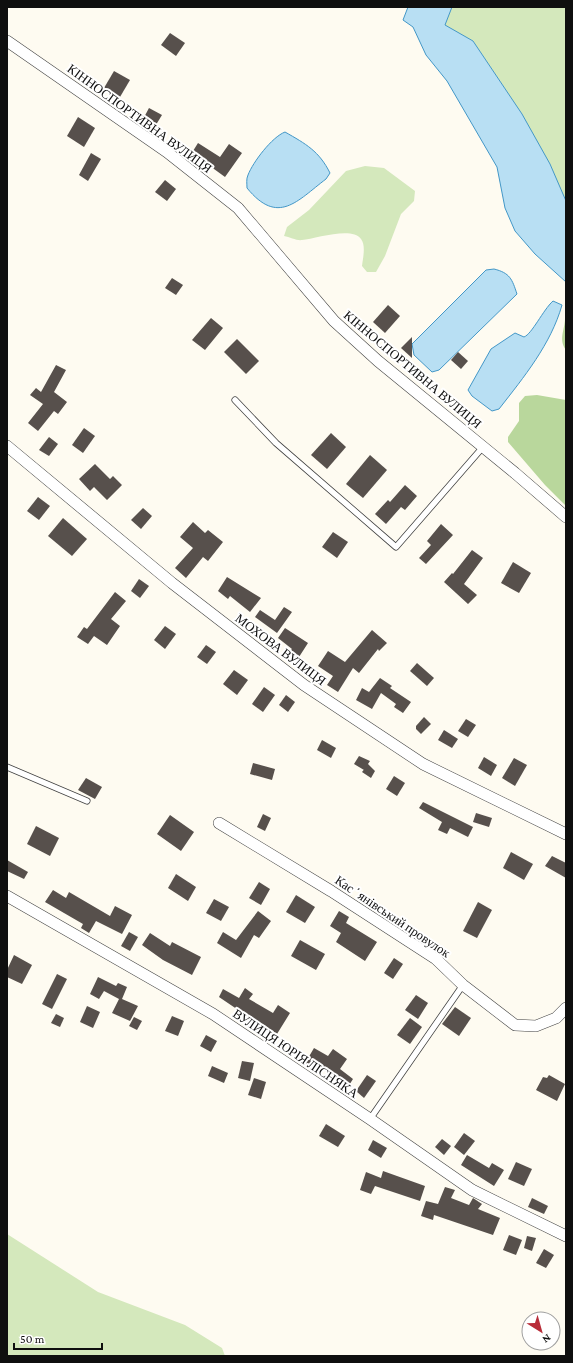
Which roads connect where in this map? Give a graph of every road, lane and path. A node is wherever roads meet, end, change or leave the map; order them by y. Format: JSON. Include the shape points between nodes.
{"nodes":[{"id":1,"x":7,"y":40,"type":"edge"},
{"id":2,"x":235,"y":400,"type":"dead end"},
{"id":3,"x":7,"y":446,"type":"edge"},
{"id":4,"x":483,"y":447,"type":"junction"},
{"id":5,"x":566,"y":518,"type":"edge"},
{"id":6,"x":7,"y":767,"type":"edge"},
{"id":7,"x":87,"y":801,"type":"dead end"},
{"id":8,"x":219,"y":823,"type":"dead end"},
{"id":9,"x":566,"y":834,"type":"edge"},
{"id":10,"x":7,"y":896,"type":"edge"},
{"id":11,"x":463,"y":985,"type":"junction"},
{"id":12,"x":566,"y":1008,"type":"edge"},
{"id":13,"x":370,"y":1119,"type":"junction"},
{"id":14,"x":566,"y":1236,"type":"edge"}],
"edges":[{"from":1,"to":4,"type":"street","name":"КІННОСПОРТИВНА ВУЛИЦЯ","via":[[167,152],[238,208],[334,321],[378,361]]},
{"from":2,"to":4,"type":"lane","via":[[276,443],[396,547]]},
{"from":3,"to":9,"type":"street","name":"МОХОВА ВУЛИЦЯ","via":[[172,583],[304,685],[423,764]]},
{"from":4,"to":5,"type":"street","name":"КІННОСПОРТИВНА ВУЛИЦЯ"},
{"from":6,"to":7,"type":"lane"},
{"from":8,"to":11,"type":"street","name":"Касʼянівський провулок","via":[[429,954]]},
{"from":10,"to":13,"type":"street","name":"ВУЛИЦЯ ЮРІЯ ЛІСНЯКА","via":[[213,1014]]},
{"from":11,"to":12,"type":"street","name":"Касʼянівський провулок","via":[[515,1025],[536,1026],[556,1018]]},
{"from":11,"to":13,"type":"lane"},
{"from":13,"to":14,"type":"street","name":"ВУЛИЦЯ ЮРІЯ ЛІСНЯКА","via":[[472,1190]]}]}
